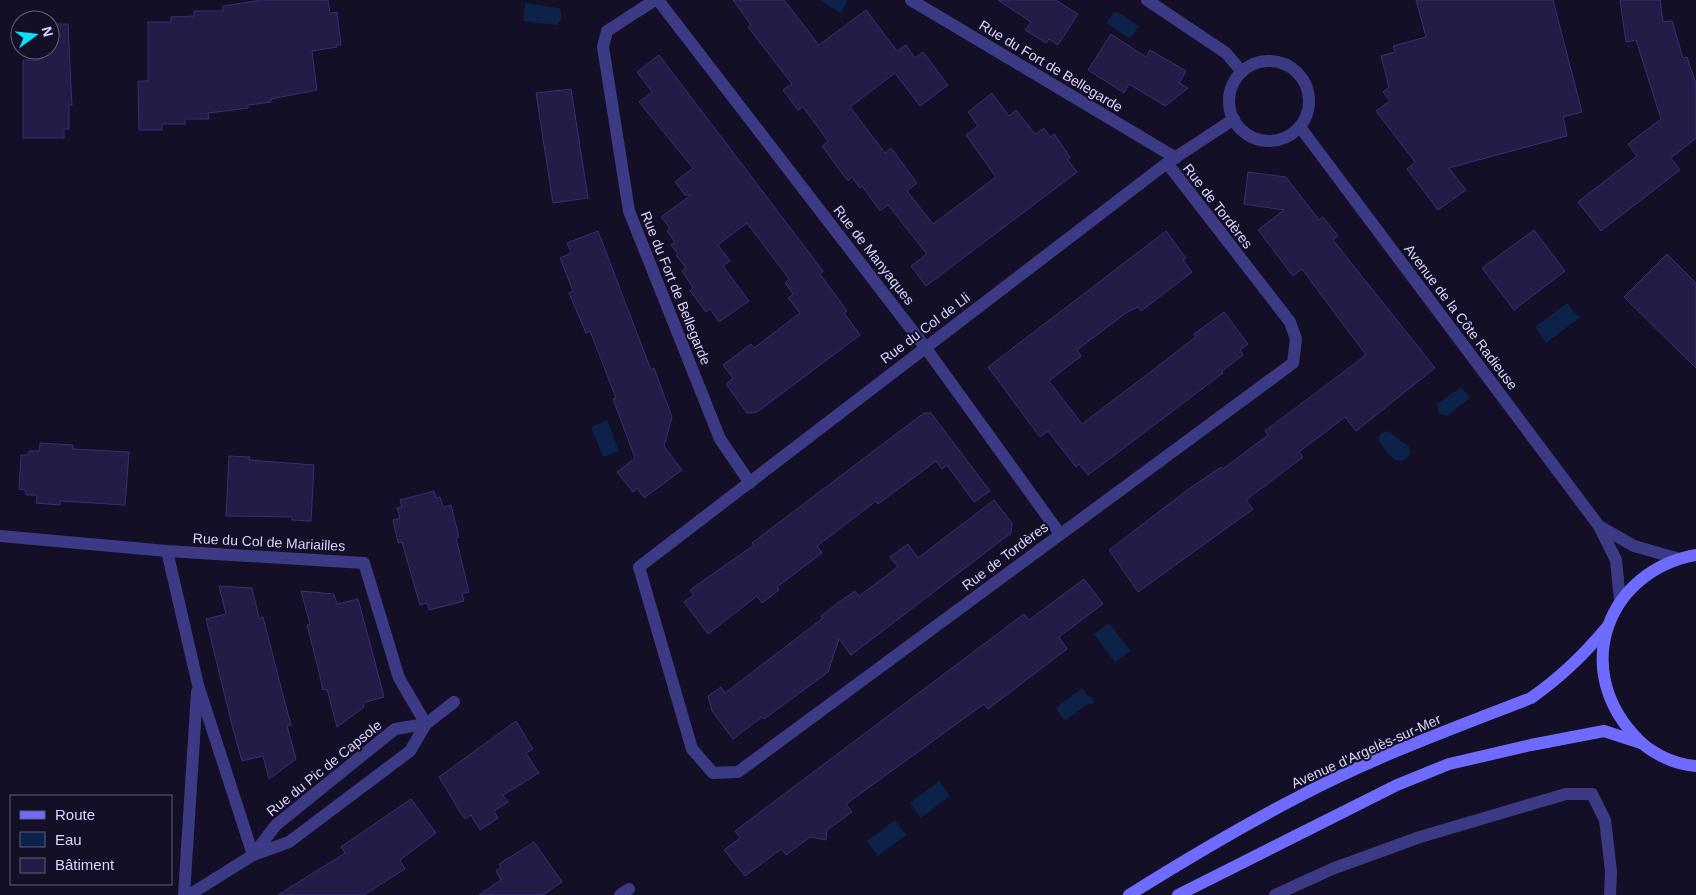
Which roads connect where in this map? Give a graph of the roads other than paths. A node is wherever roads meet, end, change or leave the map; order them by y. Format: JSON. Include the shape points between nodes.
{"nodes":[{"id":1,"x":657,"y":0,"type":"edge"},
{"id":2,"x":911,"y":0,"type":"edge"},
{"id":3,"x":1148,"y":0,"type":"edge"},
{"id":4,"x":1242,"y":72,"type":"junction"},
{"id":5,"x":1234,"y":119,"type":"junction"},
{"id":6,"x":1300,"y":127,"type":"junction"},
{"id":7,"x":1171,"y":160,"type":"junction"},
{"id":8,"x":925,"y":346,"type":"junction"},
{"id":9,"x":750,"y":483,"type":"junction"},
{"id":10,"x":1599,"y":526,"type":"junction"},
{"id":11,"x":1060,"y":534,"type":"junction"},
{"id":12,"x":0,"y":536,"type":"edge"},
{"id":13,"x":167,"y":551,"type":"junction"},
{"id":14,"x":1696,"y":555,"type":"edge"},
{"id":15,"x":1676,"y":558,"type":"junction"},
{"id":16,"x":638,"y":567,"type":"joint"},
{"id":17,"x":1620,"y":601,"type":"junction"},
{"id":18,"x":1607,"y":627,"type":"junction"},
{"id":19,"x":198,"y":685,"type":"junction"},
{"id":20,"x":454,"y":702,"type":"dead end"},
{"id":21,"x":426,"y":724,"type":"junction"},
{"id":22,"x":1641,"y":743,"type":"junction"},
{"id":23,"x":1696,"y":766,"type":"edge"},
{"id":24,"x":253,"y":854,"type":"junction"},
{"id":25,"x":184,"y":895,"type":"edge"},
{"id":26,"x":189,"y":895,"type":"edge"},
{"id":27,"x":1129,"y":895,"type":"edge"},
{"id":28,"x":1178,"y":895,"type":"edge"},
{"id":29,"x":1275,"y":895,"type":"edge"},
{"id":30,"x":1610,"y":895,"type":"edge"}],
"edges":[{"from":1,"to":8,"type":"street","name":"Rue de Manyaques"},
{"from":1,"to":9,"type":"street","name":"Rue du Fort de Bellegarde","via":[[607,31],[603,47],[629,211],[720,439]]},
{"from":2,"to":7,"type":"street","name":"Rue du Fort de Bellegarde"},
{"from":3,"to":4,"type":"street","via":[[1226,53]]},
{"from":4,"to":5,"type":"street","via":[[1230,94]]},
{"from":4,"to":6,"type":"street","via":[[1252,65],[1274,61],[1296,71],[1309,97],[1309,108]]},
{"from":5,"to":6,"type":"street","via":[[1242,130],[1265,141],[1278,140]]},
{"from":5,"to":7,"type":"street","name":"Rue du Col de Lli"},
{"from":6,"to":10,"type":"street","name":"Avenue de la Côte Radieuse"},
{"from":7,"to":8,"type":"street","name":"Rue du Col de Lli"},
{"from":7,"to":11,"type":"street","name":"Rue de Tordères","via":[[1290,322],[1296,339],[1293,363]]},
{"from":8,"to":9,"type":"street","name":"Rue du Col de Lli"},
{"from":8,"to":11,"type":"street","name":"Rue de Manyaques"},
{"from":9,"to":16,"type":"street","name":"Rue du Col de Lli"},
{"from":10,"to":15,"type":"street","name":"Avenue de la Côte Radieuse","via":[[1634,546]]},
{"from":10,"to":17,"type":"street","name":"Avenue de la Côte Radieuse","via":[[1616,560]]},
{"from":11,"to":16,"type":"street","name":"Rue de Tordères","via":[[738,772],[713,774],[692,749]]},
{"from":12,"to":13,"type":"street","name":"Rue du Col de Mariailles"},
{"from":13,"to":19,"type":"street"},
{"from":13,"to":21,"type":"street","name":"Rue du Col de Mariailles","via":[[364,563],[399,678]]},
{"from":14,"to":15,"type":"main road"},
{"from":15,"to":17,"type":"main road","via":[[1635,582]]},
{"from":17,"to":18,"type":"main road"},
{"from":18,"to":22,"type":"main road","via":[[1602,659],[1606,690],[1619,719]]},
{"from":18,"to":27,"type":"main road","name":"Avenue d'Argelès-sur-Mer","via":[[1583,656],[1531,698],[1301,795]]},
{"from":19,"to":24,"type":"street"},
{"from":19,"to":25,"type":"street"},
{"from":20,"to":21,"type":"street","name":"Rue du Pic de Capsole"},
{"from":21,"to":24,"type":"street","name":"Rue du Pic de Capsole","via":[[410,751],[289,842]]},
{"from":21,"to":24,"type":"street","name":"Rue du Pic de Capsole","via":[[395,729],[276,825]]},
{"from":22,"to":23,"type":"main road","via":[[1663,757]]},
{"from":22,"to":28,"type":"main road","via":[[1604,731],[1449,764],[1397,785]]},
{"from":24,"to":26,"type":"street","name":"Rue du Pic de Capsole"},
{"from":29,"to":30,"type":"street","via":[[1332,869],[1420,837],[1566,794],[1592,794],[1605,820],[1611,871]]}]}
